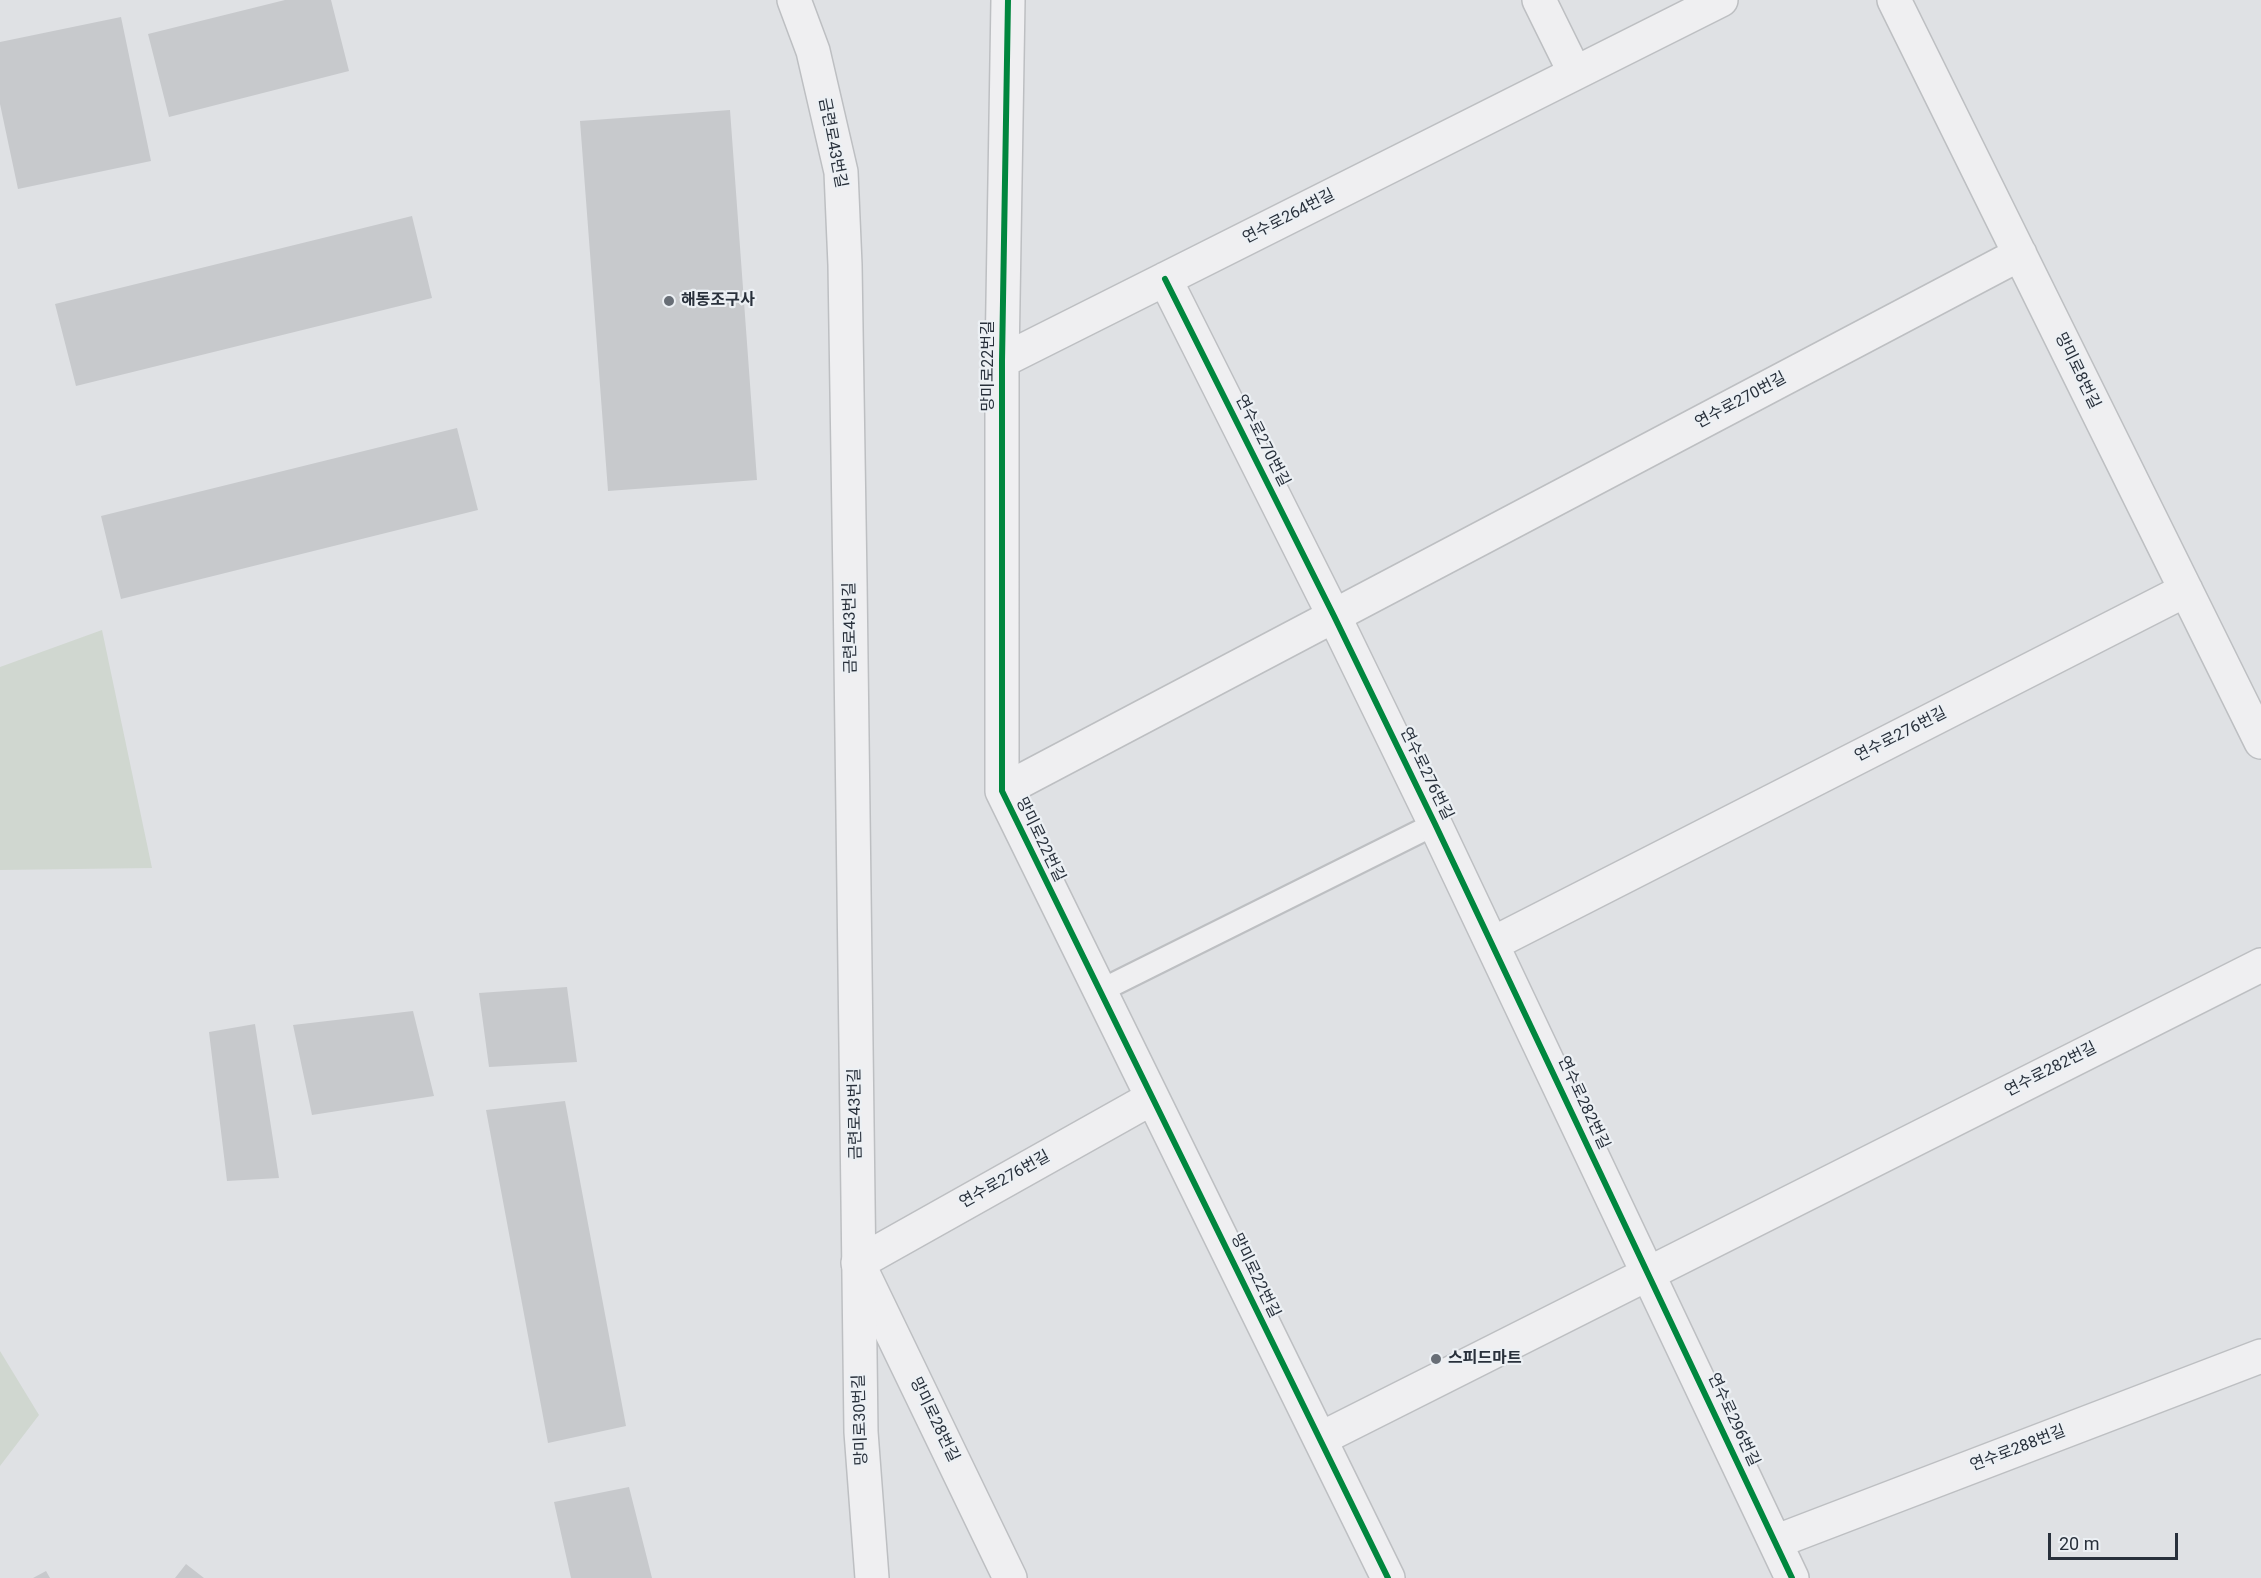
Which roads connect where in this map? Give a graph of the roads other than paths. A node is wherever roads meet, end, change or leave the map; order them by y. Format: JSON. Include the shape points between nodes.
{"nodes":[{"id":1,"x":794,"y":0,"type":"edge"},
{"id":2,"x":1008,"y":0,"type":"edge"},
{"id":3,"x":1539,"y":0,"type":"edge"},
{"id":4,"x":1721,"y":0,"type":"edge"},
{"id":5,"x":1894,"y":0,"type":"edge"},
{"id":6,"x":1575,"y":73,"type":"junction"},
{"id":7,"x":2020,"y":254,"type":"junction"},
{"id":8,"x":1165,"y":279,"type":"junction"},
{"id":9,"x":1002,"y":361,"type":"junction"},
{"id":10,"x":2186,"y":590,"type":"junction"},
{"id":11,"x":1334,"y":616,"type":"junction"},
{"id":12,"x":2261,"y":742,"type":"edge"},
{"id":13,"x":1002,"y":791,"type":"junction"},
{"id":14,"x":1435,"y":824,"type":"junction"},
{"id":15,"x":1492,"y":944,"type":"junction"},
{"id":16,"x":2261,"y":965,"type":"edge"},
{"id":17,"x":1100,"y":991,"type":"junction"},
{"id":18,"x":1152,"y":1098,"type":"junction"},
{"id":19,"x":858,"y":1263,"type":"junction"},
{"id":20,"x":1649,"y":1273,"type":"junction"},
{"id":21,"x":2261,"y":1356,"type":"edge"},
{"id":22,"x":1320,"y":1439,"type":"junction"},
{"id":23,"x":1775,"y":1542,"type":"junction"},
{"id":24,"x":872,"y":1578,"type":"edge"},
{"id":25,"x":1011,"y":1578,"type":"edge"},
{"id":26,"x":1388,"y":1578,"type":"edge"},
{"id":27,"x":1792,"y":1578,"type":"edge"}],
"edges":[{"from":1,"to":19,"type":"street","name":"금련로43번길","via":[[813,51],[841,172],[850,547]]},
{"from":2,"to":9,"type":"street","name":"망미로22번길"},
{"from":3,"to":6,"type":"street"},
{"from":4,"to":6,"type":"street","name":"연수로264번길"},
{"from":5,"to":7,"type":"street","name":"망미로8번길"},
{"from":6,"to":8,"type":"street","name":"연수로264번길"},
{"from":7,"to":10,"type":"street","name":"망미로8번길"},
{"from":7,"to":11,"type":"street","name":"연수로270번길"},
{"from":8,"to":9,"type":"street","name":"연수로264번길"},
{"from":8,"to":11,"type":"street","name":"연수로270번길"},
{"from":9,"to":13,"type":"street","name":"망미로22번길"},
{"from":10,"to":12,"type":"street","name":"망미로8번길"},
{"from":10,"to":15,"type":"street","name":"연수로276번길"},
{"from":11,"to":13,"type":"street","name":"연수로270번길"},
{"from":11,"to":14,"type":"street","name":"연수로276번길"},
{"from":13,"to":17,"type":"street","name":"망미로22번길"},
{"from":14,"to":15,"type":"street","name":"연수로276번길"},
{"from":14,"to":17,"type":"lane"},
{"from":15,"to":20,"type":"street","name":"연수로282번길"},
{"from":16,"to":20,"type":"street","name":"연수로282번길"},
{"from":17,"to":18,"type":"street","name":"망미로22번길"},
{"from":18,"to":19,"type":"street","name":"연수로276번길"},
{"from":18,"to":22,"type":"street","name":"망미로22번길"},
{"from":19,"to":24,"type":"street","name":"망미로30번길","via":[[861,1432]]},
{"from":19,"to":25,"type":"street","name":"망미로28번길"},
{"from":20,"to":22,"type":"street","name":"연수로282번길"},
{"from":20,"to":23,"type":"street","name":"연수로296번길"},
{"from":21,"to":23,"type":"street","name":"연수로288번길"},
{"from":22,"to":26,"type":"street","name":"망미로22번길"},
{"from":23,"to":27,"type":"street","name":"연수로296번길"}]}
